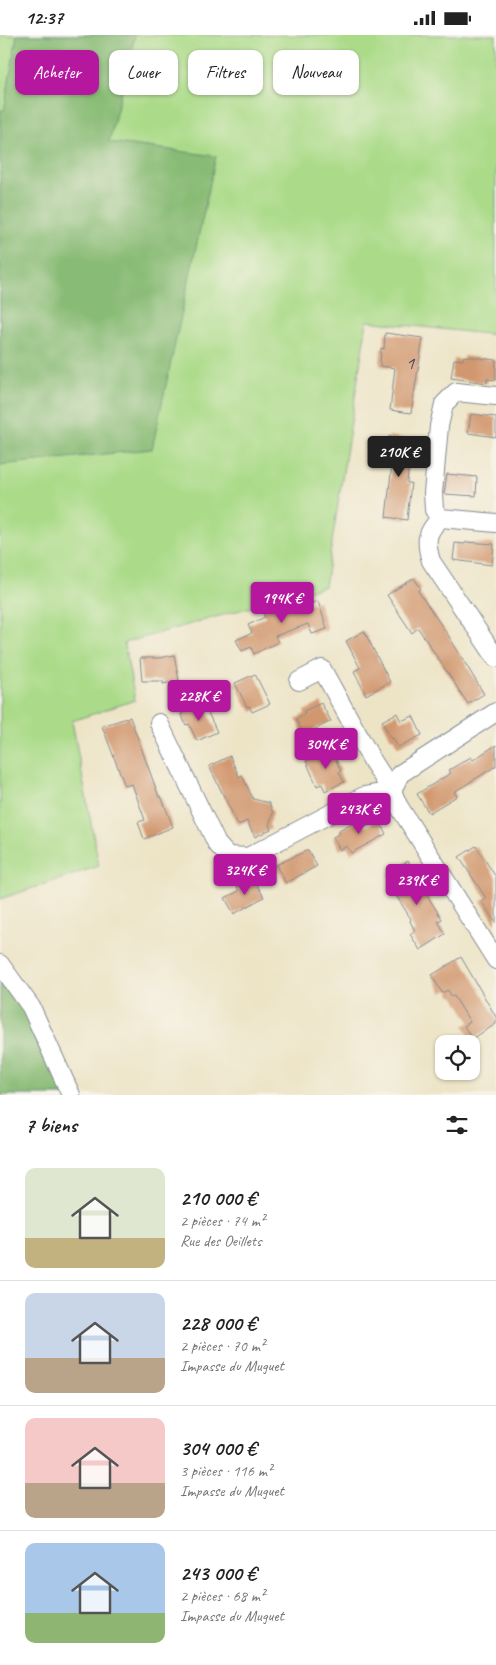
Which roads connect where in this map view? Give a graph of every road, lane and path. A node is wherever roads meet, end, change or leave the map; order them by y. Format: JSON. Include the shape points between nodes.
{"nodes":[{"id":1,"x":496,"y":396,"type":"edge"},
{"id":2,"x":441,"y":518,"type":"junction"},
{"id":3,"x":496,"y":523,"type":"edge"},
{"id":4,"x":496,"y":658,"type":"edge"},
{"id":5,"x":299,"y":681,"type":"dead end"},
{"id":6,"x":496,"y":712,"type":"edge"},
{"id":7,"x":159,"y":723,"type":"dead end"},
{"id":8,"x":392,"y":791,"type":"junction"},
{"id":9,"x":496,"y":960,"type":"edge"},
{"id":10,"x":0,"y":964,"type":"edge"},
{"id":11,"x":71,"y":1095,"type":"edge"}],
"edges":[{"from":1,"to":2,"type":"street","via":[[456,392],[444,404],[432,493],[434,510]]},
{"from":2,"to":3,"type":"street"},
{"from":2,"to":4,"type":"street","via":[[430,528],[426,547]]},
{"from":5,"to":8,"type":"street","via":[[322,669]]},
{"from":6,"to":8,"type":"street","via":[[400,774]]},
{"from":7,"to":8,"type":"street","via":[[217,844],[228,856],[248,857],[364,795]]},
{"from":8,"to":9,"type":"street"},
{"from":10,"to":11,"type":"street","via":[[31,1007]]}]}
